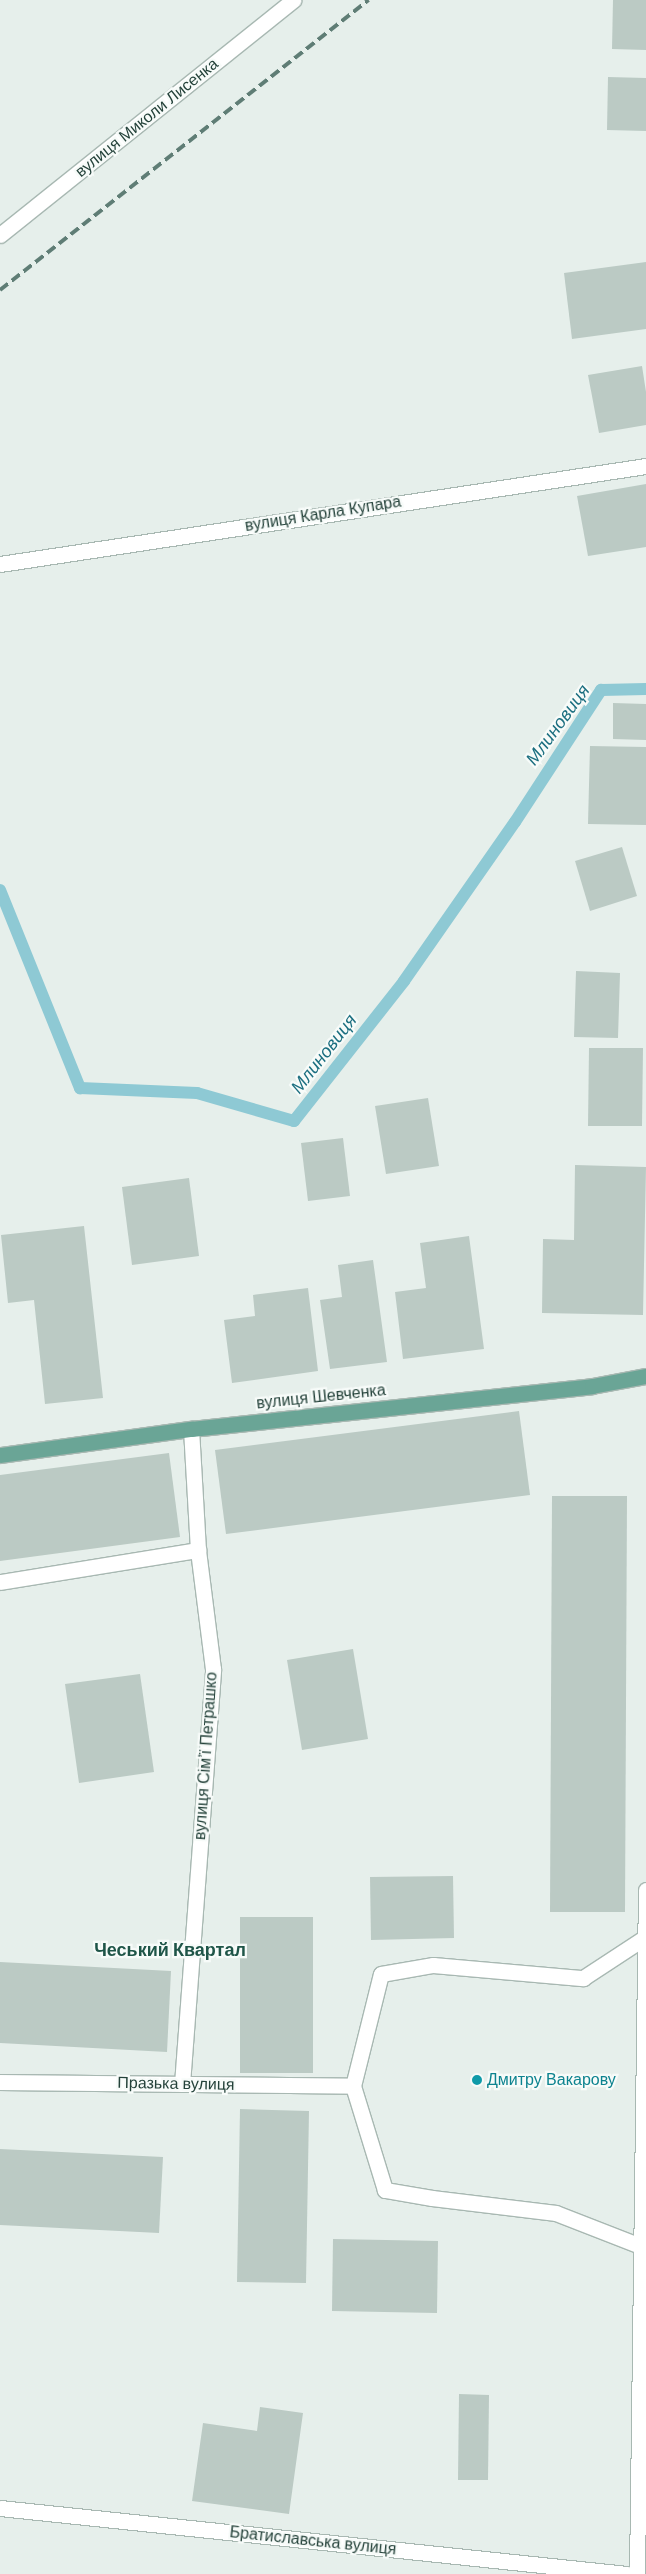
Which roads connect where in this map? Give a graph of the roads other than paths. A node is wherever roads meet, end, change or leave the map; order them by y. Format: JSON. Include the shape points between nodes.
{"nodes":[{"id":1,"x":293,"y":0,"type":"edge"},
{"id":2,"x":0,"y":235,"type":"edge"},
{"id":3,"x":646,"y":466,"type":"edge"},
{"id":4,"x":0,"y":564,"type":"edge"},
{"id":5,"x":646,"y":1376,"type":"edge"},
{"id":6,"x":191,"y":1429,"type":"junction"},
{"id":7,"x":0,"y":1455,"type":"edge"},
{"id":8,"x":198,"y":1550,"type":"junction"},
{"id":9,"x":0,"y":1582,"type":"edge"},
{"id":10,"x":646,"y":1890,"type":"edge"},
{"id":11,"x":644,"y":1938,"type":"junction"},
{"id":12,"x":0,"y":2082,"type":"edge"},
{"id":13,"x":182,"y":2084,"type":"junction"},
{"id":14,"x":353,"y":2086,"type":"junction"},
{"id":15,"x":642,"y":2247,"type":"junction"},
{"id":16,"x":0,"y":2508,"type":"edge"},
{"id":17,"x":627,"y":2574,"type":"edge"},
{"id":18,"x":637,"y":2574,"type":"edge"}],
"edges":[{"from":1,"to":2,"type":"street","name":"вулиця Миколи Лисенка"},
{"from":3,"to":4,"type":"street","name":"вулиця Карла Купара"},
{"from":5,"to":6,"type":"main road","name":"вулиця Шевченка","via":[[592,1386]]},
{"from":6,"to":7,"type":"main road","name":"вулиця Шевченка"},
{"from":6,"to":8,"type":"street","name":"вулиця Сімʼї Петрашко"},
{"from":8,"to":9,"type":"street"},
{"from":8,"to":13,"type":"street","name":"вулиця Сімʼї Петрашко","via":[[213,1670]]},
{"from":10,"to":11,"type":"street"},
{"from":11,"to":14,"type":"street","via":[[583,1978],[433,1965],[381,1974]]},
{"from":11,"to":15,"type":"street"},
{"from":12,"to":13,"type":"street","name":"Празька вулиця"},
{"from":13,"to":14,"type":"street","name":"Празька вулиця"},
{"from":14,"to":15,"type":"street","via":[[385,2190],[556,2213]]},
{"from":15,"to":18,"type":"street"},
{"from":16,"to":17,"type":"street","name":"Братиславська вулиця"}]}
